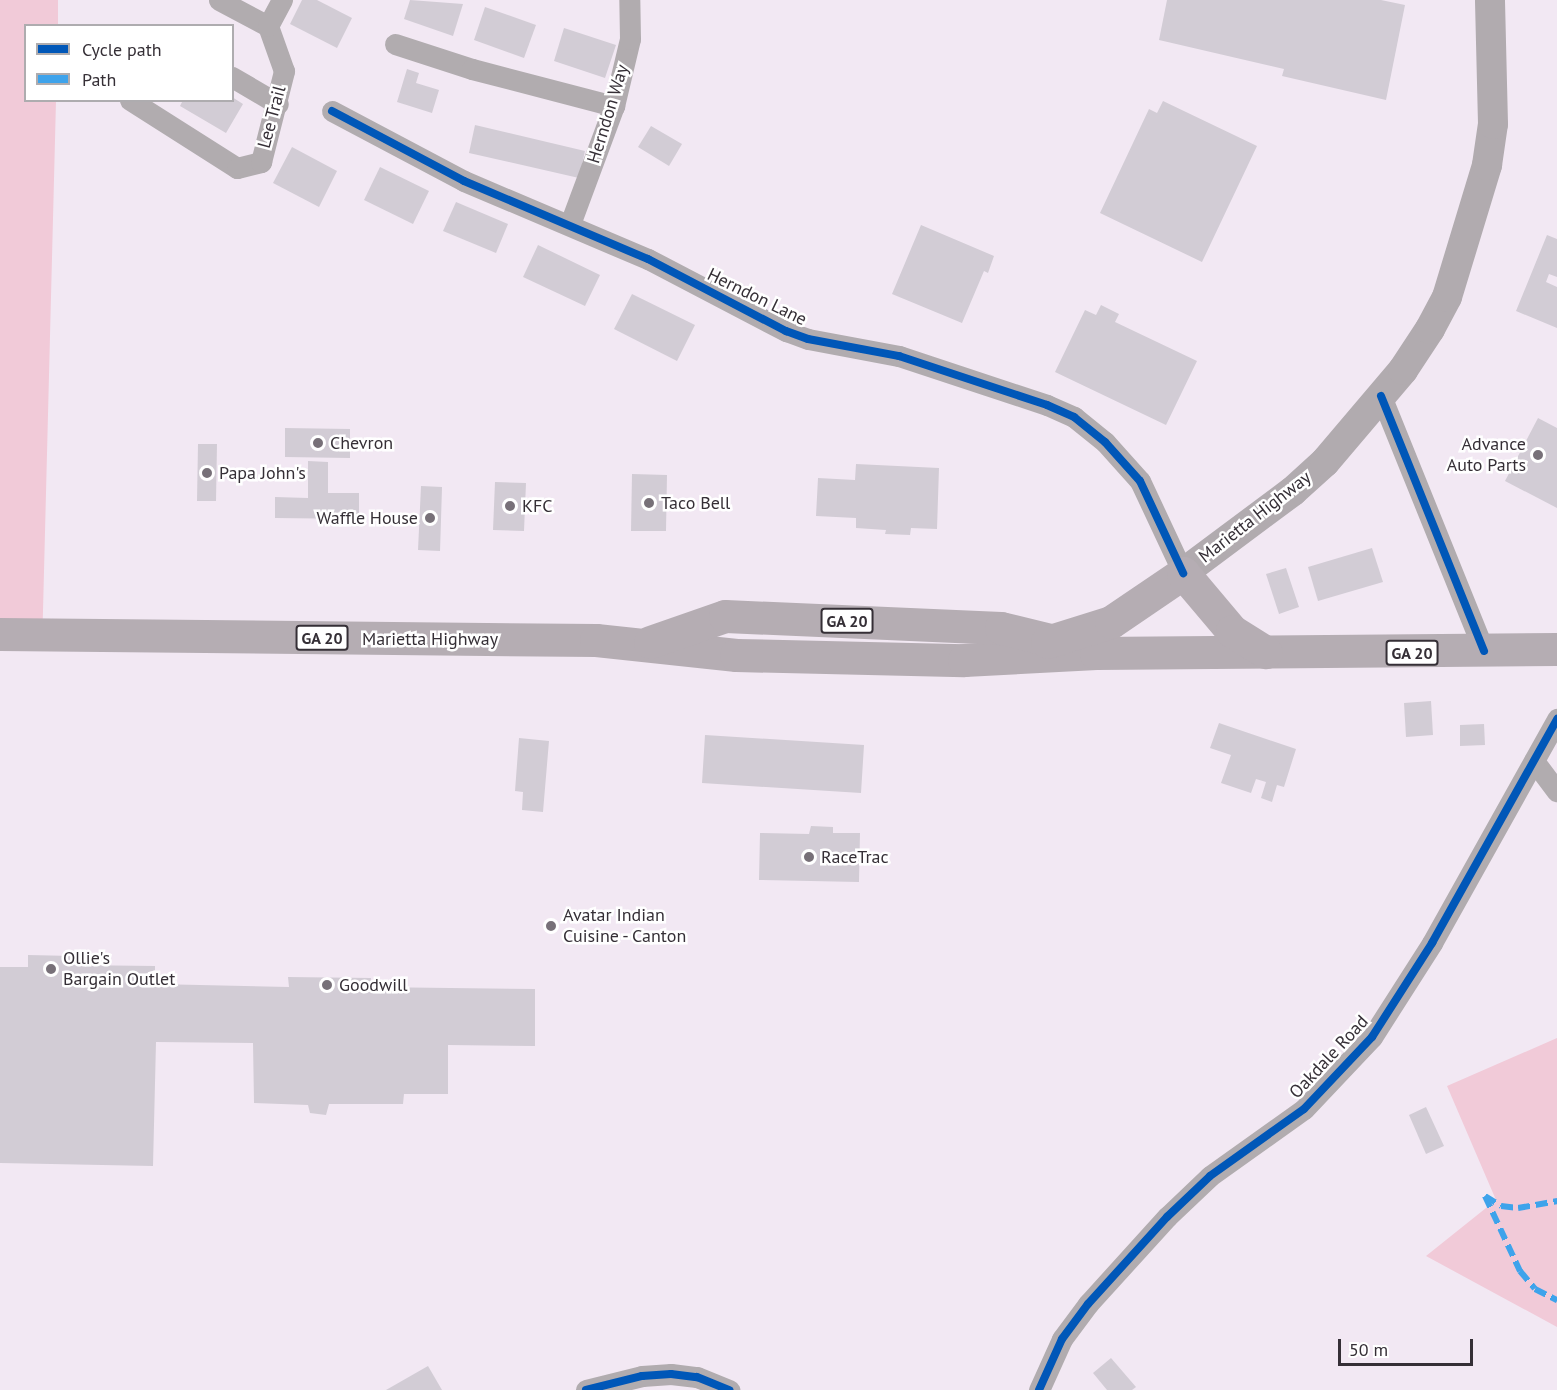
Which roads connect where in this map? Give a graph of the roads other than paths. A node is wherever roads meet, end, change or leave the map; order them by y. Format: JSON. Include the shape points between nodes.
{"nodes":[{"id":1,"x":219,"y":0,"type":"edge"},
{"id":2,"x":282,"y":0,"type":"edge"},
{"id":3,"x":629,"y":0,"type":"edge"},
{"id":4,"x":1490,"y":0,"type":"edge"},
{"id":5,"x":268,"y":26,"type":"junction"},
{"id":6,"x":395,"y":44,"type":"dead end"},
{"id":7,"x":234,"y":77,"type":"edge"},
{"id":8,"x":133,"y":102,"type":"edge"},
{"id":9,"x":278,"y":104,"type":"junction"},
{"id":10,"x":614,"y":106,"type":"junction"},
{"id":11,"x":332,"y":111,"type":"dead end"},
{"id":12,"x":570,"y":224,"type":"junction"},
{"id":13,"x":1381,"y":396,"type":"junction"},
{"id":14,"x":1183,"y":573,"type":"junction"},
{"id":15,"x":0,"y":634,"type":"edge"},
{"id":16,"x":1054,"y":641,"type":"junction"},
{"id":17,"x":643,"y":645,"type":"junction"},
{"id":18,"x":1557,"y":649,"type":"edge"},
{"id":19,"x":1484,"y":651,"type":"junction"},
{"id":20,"x":1266,"y":652,"type":"junction"},
{"id":21,"x":964,"y":660,"type":"junction"},
{"id":22,"x":1557,"y":719,"type":"edge"},
{"id":23,"x":1534,"y":761,"type":"junction"},
{"id":24,"x":1557,"y":791,"type":"edge"},
{"id":25,"x":586,"y":1390,"type":"edge"},
{"id":26,"x":730,"y":1390,"type":"edge"},
{"id":27,"x":1039,"y":1390,"type":"edge"}],
"edges":[{"from":1,"to":5,"type":"street"},
{"from":2,"to":5,"type":"street"},
{"from":3,"to":10,"type":"street","name":"Herndon Way","via":[[630,39]]},
{"from":4,"to":13,"type":"main road","name":"Marietta Highway","via":[[1494,112],[1487,168],[1447,297],[1403,370]]},
{"from":5,"to":9,"type":"street","name":"Lee Trail","via":[[284,71]]},
{"from":6,"to":10,"type":"street","via":[[472,69]]},
{"from":7,"to":9,"type":"street"},
{"from":8,"to":9,"type":"street","name":"Lee Trail","via":[[237,168],[261,162]]},
{"from":10,"to":12,"type":"street","name":"Herndon Way"},
{"from":11,"to":12,"type":"street","name":"Herndon Lane","via":[[464,181]]},
{"from":12,"to":14,"type":"street","name":"Herndon Lane","via":[[648,259],[786,331],[808,339],[899,356],[1074,417],[1105,442],[1140,481]]},
{"from":13,"to":14,"type":"main road","name":"Marietta Highway","via":[[1325,462],[1293,491]]},
{"from":13,"to":19,"type":"street"},
{"from":14,"to":16,"type":"main road","name":"Marietta Highway","via":[[1111,622]]},
{"from":14,"to":20,"type":"main road","via":[[1232,631]]},
{"from":15,"to":17,"type":"main road","name":"Marietta Highway","number":"GA 20","via":[[572,640]]},
{"from":16,"to":17,"type":"main road","name":"Marietta Highway","number":"GA 20","via":[[1001,628],[725,616]]},
{"from":16,"to":21,"type":"main road","name":"Marietta Highway"},
{"from":17,"to":21,"type":"main road","name":"Marietta Highway","number":"GA 20","via":[[736,655]]},
{"from":18,"to":19,"type":"main road","name":"Marietta Highway","number":"GA 20"},
{"from":19,"to":20,"type":"main road","name":"Marietta Highway","number":"GA 20"},
{"from":20,"to":21,"type":"main road","name":"Marietta Highway","number":"GA 20"},
{"from":22,"to":23,"type":"street","name":"Oakdale Road"},
{"from":23,"to":24,"type":"street"},
{"from":23,"to":27,"type":"street","name":"Oakdale Road","via":[[1432,944],[1372,1037],[1304,1109],[1210,1176],[1167,1217],[1088,1304],[1062,1339]]},
{"from":25,"to":26,"type":"street","via":[[642,1376],[671,1374],[697,1377]]}]}
